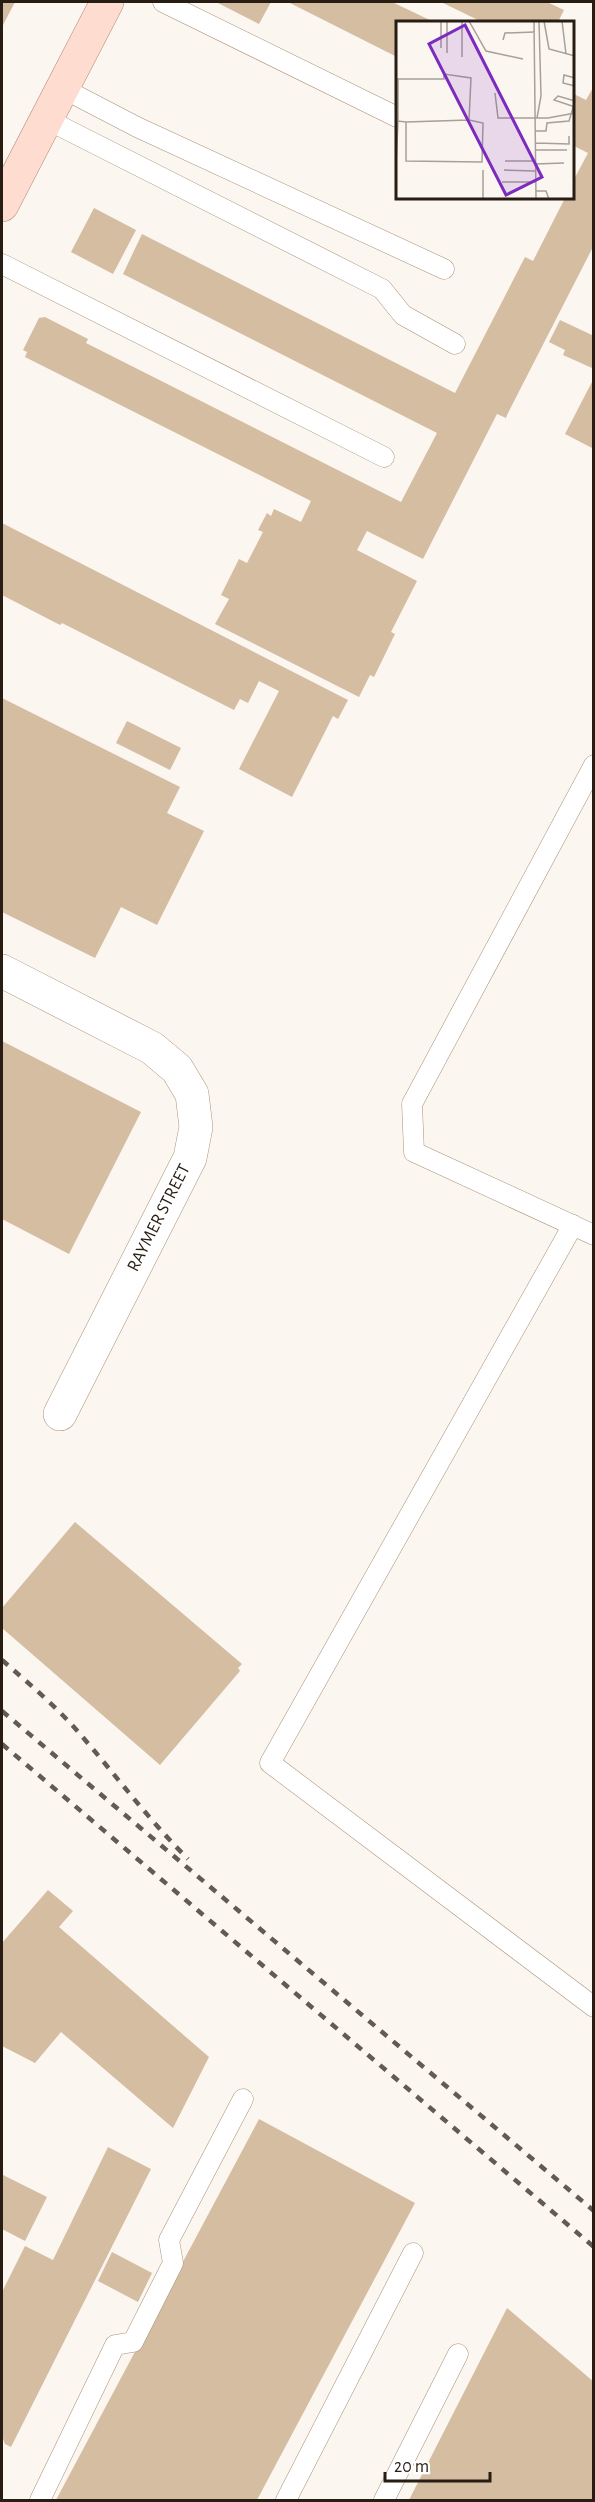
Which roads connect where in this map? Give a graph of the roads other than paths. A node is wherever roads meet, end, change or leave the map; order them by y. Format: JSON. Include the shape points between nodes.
{"nodes":[{"id":1,"x":107,"y":2,"type":"edge"},
{"id":2,"x":163,"y":2,"type":"edge"},
{"id":3,"x":62,"y":88,"type":"junction"},
{"id":4,"x":396,"y":117,"type":"edge"},
{"id":5,"x":46,"y":119,"type":"junction"},
{"id":6,"x":2,"y":205,"type":"edge"},
{"id":7,"x":2,"y":264,"type":"edge"},
{"id":8,"x":444,"y":269,"type":"dead end"},
{"id":9,"x":455,"y":344,"type":"dead end"},
{"id":10,"x":384,"y":457,"type":"dead end"},
{"id":11,"x":594,"y":765,"type":"edge"},
{"id":12,"x":2,"y":971,"type":"edge"},
{"id":13,"x":573,"y":1225,"type":"junction"},
{"id":14,"x":594,"y":1235,"type":"edge"},
{"id":15,"x":60,"y":1414,"type":"dead end"},
{"id":16,"x":594,"y":2007,"type":"edge"},
{"id":17,"x":243,"y":2099,"type":"dead end"},
{"id":18,"x":413,"y":2253,"type":"dead end"},
{"id":19,"x":458,"y":2354,"type":"dead end"},
{"id":20,"x":40,"y":2500,"type":"edge"},
{"id":21,"x":286,"y":2500,"type":"edge"},
{"id":22,"x":384,"y":2500,"type":"edge"}],
"edges":[{"from":1,"to":3,"type":"main road"},
{"from":2,"to":4,"type":"lane"},
{"from":3,"to":5,"type":"main road"},
{"from":3,"to":8,"type":"lane","via":[[137,127]]},
{"from":5,"to":6,"type":"main road"},
{"from":5,"to":9,"type":"lane","via":[[382,289],[403,315]]},
{"from":7,"to":10,"type":"lane"},
{"from":11,"to":13,"type":"lane","via":[[412,1104],[414,1152]]},
{"from":12,"to":15,"type":"street","name":"RAYMER STREET","via":[[152,1048],[177,1069],[192,1094],[196,1127],[190,1158]]},
{"from":13,"to":14,"type":"lane"},
{"from":13,"to":16,"type":"lane","via":[[270,1763]]},
{"from":17,"to":20,"type":"lane","via":[[170,2240],[173,2263],[133,2342],[115,2345]]},
{"from":18,"to":21,"type":"lane"},
{"from":19,"to":22,"type":"lane"}]}
